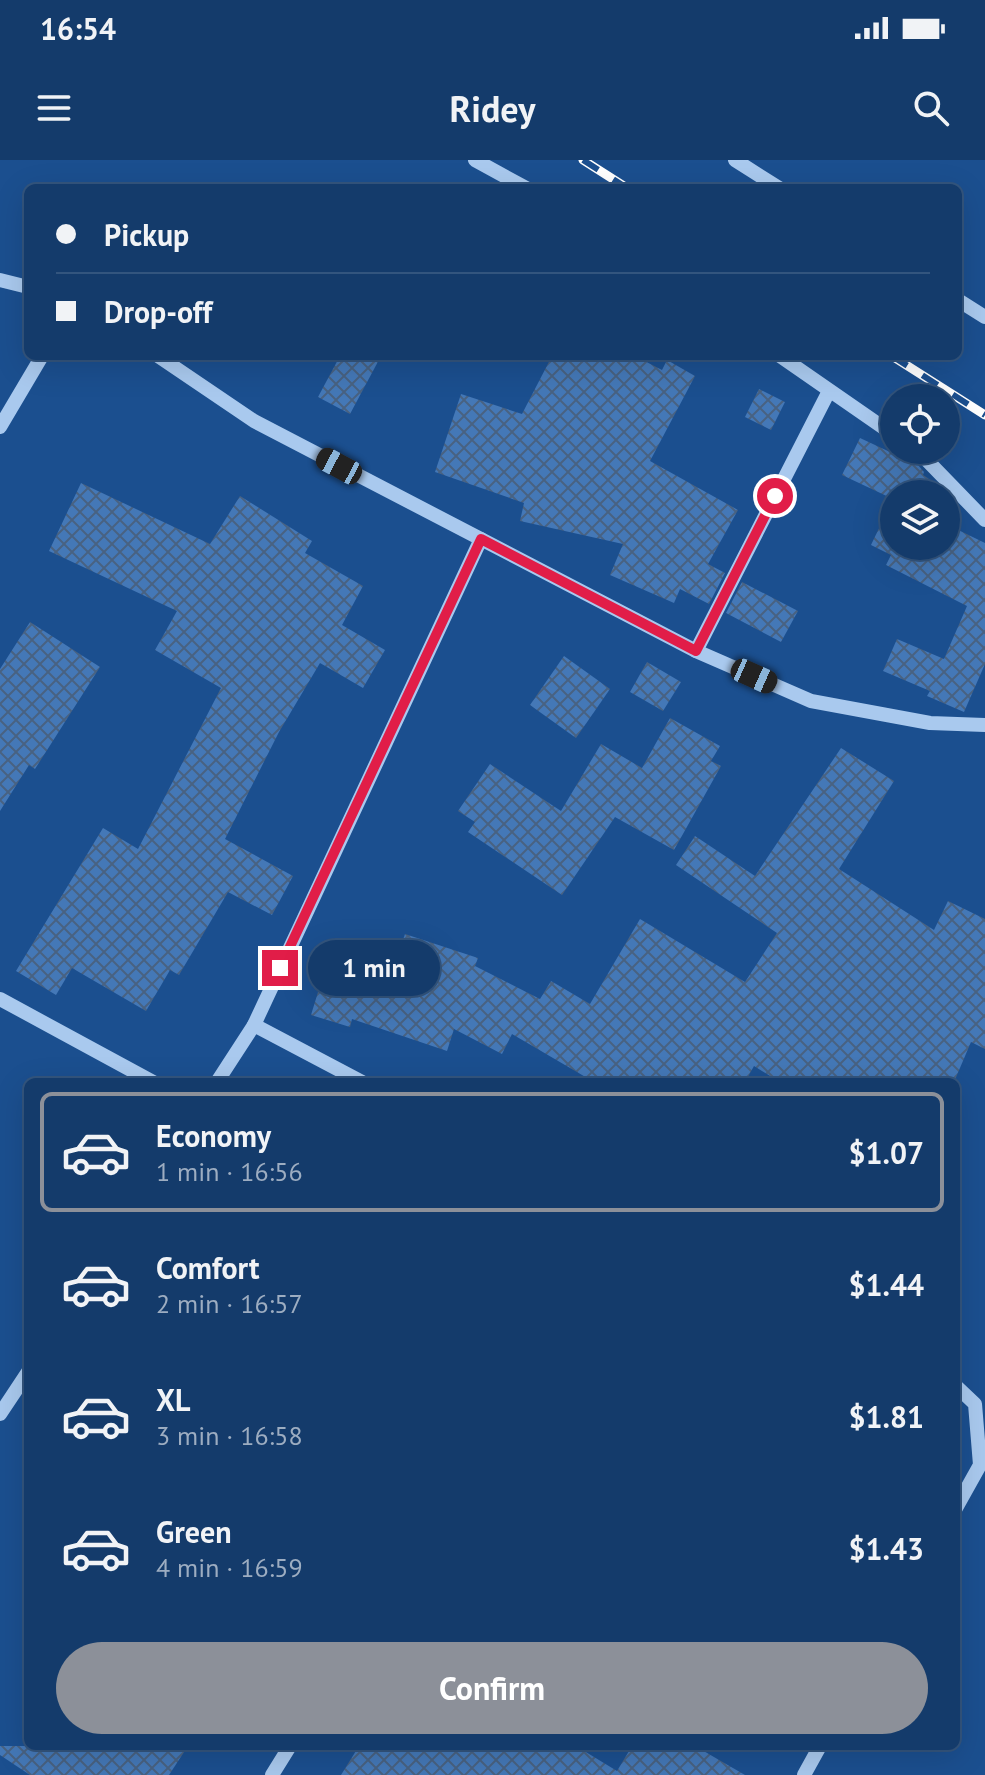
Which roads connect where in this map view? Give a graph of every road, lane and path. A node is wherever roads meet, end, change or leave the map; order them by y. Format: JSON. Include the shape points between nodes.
{"nodes":[{"id":1,"x":475,"y":160,"type":"edge"},
{"id":2,"x":735,"y":160,"type":"edge"},
{"id":3,"x":519,"y":184,"type":"edge"},
{"id":4,"x":773,"y":184,"type":"edge"},
{"id":5,"x":0,"y":280,"type":"edge"},
{"id":6,"x":24,"y":286,"type":"edge"},
{"id":7,"x":962,"y":303,"type":"edge"},
{"id":8,"x":985,"y":317,"type":"edge"},
{"id":9,"x":40,"y":360,"type":"edge"},
{"id":10,"x":164,"y":360,"type":"edge"},
{"id":11,"x":785,"y":360,"type":"edge"},
{"id":12,"x":828,"y":393,"type":"junction"},
{"id":13,"x":880,"y":426,"type":"edge"},
{"id":14,"x":0,"y":427,"type":"edge"},
{"id":15,"x":931,"y":464,"type":"edge"},
{"id":16,"x":985,"y":520,"type":"edge"},
{"id":17,"x":481,"y":539,"type":"junction"},
{"id":18,"x":696,"y":651,"type":"junction"},
{"id":19,"x":985,"y":725,"type":"edge"},
{"id":20,"x":0,"y":999,"type":"edge"},
{"id":21,"x":254,"y":1025,"type":"junction"},
{"id":22,"x":146,"y":1078,"type":"edge"},
{"id":23,"x":220,"y":1078,"type":"edge"},
{"id":24,"x":354,"y":1078,"type":"edge"},
{"id":25,"x":24,"y":1378,"type":"edge"},
{"id":26,"x":960,"y":1389,"type":"edge"},
{"id":27,"x":980,"y":1403,"type":"edge"},
{"id":28,"x":0,"y":1414,"type":"edge"},
{"id":29,"x":960,"y":1501,"type":"edge"},
{"id":30,"x":288,"y":1750,"type":"edge"},
{"id":31,"x":818,"y":1750,"type":"edge"},
{"id":32,"x":272,"y":1775,"type":"edge"},
{"id":33,"x":804,"y":1775,"type":"edge"}],
"edges":[{"from":1,"to":3,"type":"street"},
{"from":2,"to":4,"type":"street"},
{"from":5,"to":6,"type":"street"},
{"from":7,"to":8,"type":"street"},
{"from":9,"to":14,"type":"street"},
{"from":10,"to":17,"type":"street","via":[[254,421]]},
{"from":11,"to":12,"type":"street"},
{"from":12,"to":13,"type":"street"},
{"from":12,"to":18,"type":"street"},
{"from":15,"to":16,"type":"street"},
{"from":17,"to":18,"type":"street"},
{"from":17,"to":21,"type":"street"},
{"from":18,"to":19,"type":"street","via":[[811,701],[930,723]]},
{"from":20,"to":22,"type":"street"},
{"from":21,"to":23,"type":"street"},
{"from":21,"to":24,"type":"street"},
{"from":25,"to":28,"type":"street"},
{"from":26,"to":27,"type":"street"},
{"from":27,"to":29,"type":"street","via":[[980,1465]]},
{"from":30,"to":32,"type":"street"},
{"from":31,"to":33,"type":"street"}]}
